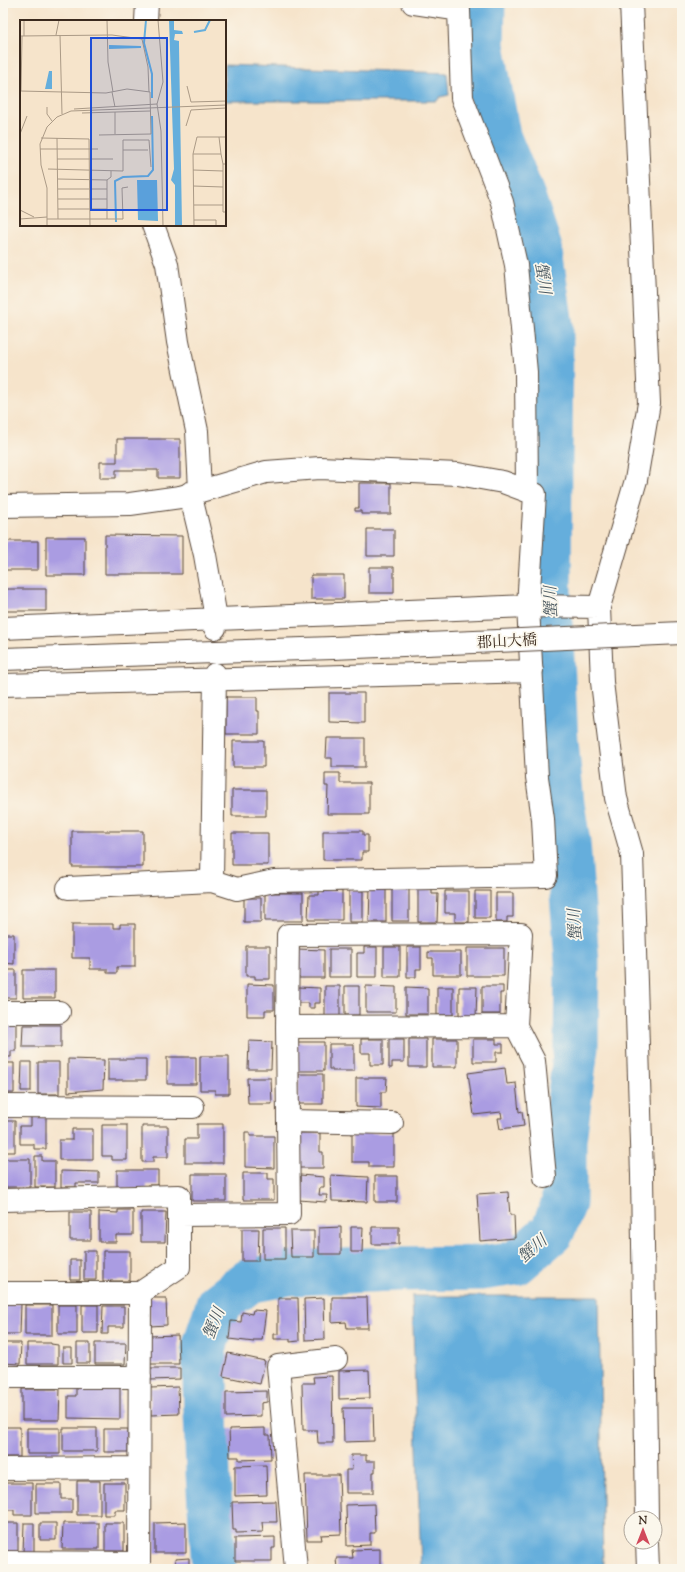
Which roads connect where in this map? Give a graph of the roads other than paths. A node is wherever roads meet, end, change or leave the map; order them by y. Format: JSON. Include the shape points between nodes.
{"nodes":[{"id":1,"x":147,"y":3,"type":"edge"},
{"id":2,"x":413,"y":3,"type":"edge"},
{"id":3,"x":631,"y":3,"type":"edge"},
{"id":4,"x":146,"y":20,"type":"edge"},
{"id":5,"x":154,"y":226,"type":"edge"},
{"id":6,"x":527,"y":491,"type":"junction"},
{"id":7,"x":195,"y":492,"type":"junction"},
{"id":8,"x":3,"y":506,"type":"edge"},
{"id":9,"x":528,"y":606,"type":"junction"},
{"id":10,"x":599,"y":607,"type":"junction"},
{"id":11,"x":215,"y":623,"type":"junction"},
{"id":12,"x":3,"y":628,"type":"edge"},
{"id":13,"x":682,"y":633,"type":"edge"},
{"id":14,"x":3,"y":659,"type":"edge"},
{"id":15,"x":532,"y":670,"type":"junction"},
{"id":16,"x":215,"y":677,"type":"junction"},
{"id":17,"x":3,"y":685,"type":"edge"},
{"id":18,"x":212,"y":881,"type":"junction"},
{"id":19,"x":68,"y":888,"type":"dead end"},
{"id":20,"x":3,"y":1012,"type":"edge"},
{"id":21,"x":59,"y":1012,"type":"dead end"},
{"id":22,"x":516,"y":1026,"type":"junction"},
{"id":23,"x":287,"y":1027,"type":"junction"},
{"id":24,"x":3,"y":1106,"type":"edge"},
{"id":25,"x":193,"y":1107,"type":"dead end"},
{"id":26,"x":289,"y":1121,"type":"junction"},
{"id":27,"x":392,"y":1123,"type":"dead end"},
{"id":28,"x":545,"y":1177,"type":"dead end"},
{"id":29,"x":3,"y":1200,"type":"edge"},
{"id":30,"x":180,"y":1215,"type":"junction"},
{"id":31,"x":3,"y":1292,"type":"edge"},
{"id":32,"x":140,"y":1293,"type":"junction"},
{"id":33,"x":336,"y":1359,"type":"dead end"},
{"id":34,"x":3,"y":1377,"type":"edge"},
{"id":35,"x":140,"y":1377,"type":"junction"},
{"id":36,"x":139,"y":1468,"type":"junction"},
{"id":37,"x":3,"y":1469,"type":"edge"},
{"id":38,"x":647,"y":1510,"type":"edge"},
{"id":39,"x":648,"y":1550,"type":"edge"},
{"id":40,"x":3,"y":1562,"type":"edge"},
{"id":41,"x":139,"y":1566,"type":"edge"},
{"id":42,"x":296,"y":1569,"type":"edge"},
{"id":43,"x":648,"y":1569,"type":"edge"}],
"edges":[{"from":1,"to":4,"type":"street"},
{"from":2,"to":6,"type":"street","via":[[460,10],[462,98],[502,202],[516,265],[526,372]]},
{"from":3,"to":10,"type":"street","via":[[649,403],[636,480]]},
{"from":5,"to":7,"type":"street","via":[[167,264],[178,342],[197,431]]},
{"from":6,"to":7,"type":"street","via":[[503,482],[458,474],[320,468],[266,472]]},
{"from":6,"to":9,"type":"street","via":[[535,494]]},
{"from":7,"to":8,"type":"street","via":[[180,497],[130,504]]},
{"from":7,"to":11,"type":"street"},
{"from":9,"to":10,"type":"street"},
{"from":9,"to":11,"type":"street"},
{"from":9,"to":15,"type":"street"},
{"from":10,"to":38,"type":"street","via":[[602,682],[616,798],[632,854],[642,1174]]},
{"from":11,"to":12,"type":"street"},
{"from":13,"to":14,"type":"street","name":"郡山大橋","bridge":true},
{"from":15,"to":16,"type":"street"},
{"from":15,"to":18,"type":"street","via":[[537,777],[543,819],[546,876],[274,881],[237,889]]},
{"from":16,"to":17,"type":"street"},
{"from":16,"to":18,"type":"street"},
{"from":18,"to":19,"type":"street"},
{"from":20,"to":21,"type":"street"},
{"from":22,"to":23,"type":"street"},
{"from":22,"to":23,"type":"street","via":[[522,934],[288,935]]},
{"from":22,"to":28,"type":"street","via":[[534,1061]]},
{"from":23,"to":26,"type":"street"},
{"from":24,"to":25,"type":"street"},
{"from":26,"to":27,"type":"street"},
{"from":26,"to":30,"type":"street","via":[[289,1214]]},
{"from":29,"to":30,"type":"street","via":[[179,1196]]},
{"from":30,"to":32,"type":"street","via":[[179,1268]]},
{"from":31,"to":32,"type":"street"},
{"from":32,"to":35,"type":"street"},
{"from":33,"to":42,"type":"street","via":[[278,1366]]},
{"from":34,"to":35,"type":"street"},
{"from":35,"to":36,"type":"street"},
{"from":36,"to":37,"type":"street"},
{"from":36,"to":41,"type":"street"},
{"from":39,"to":43,"type":"street"},
{"from":40,"to":41,"type":"street"}]}
